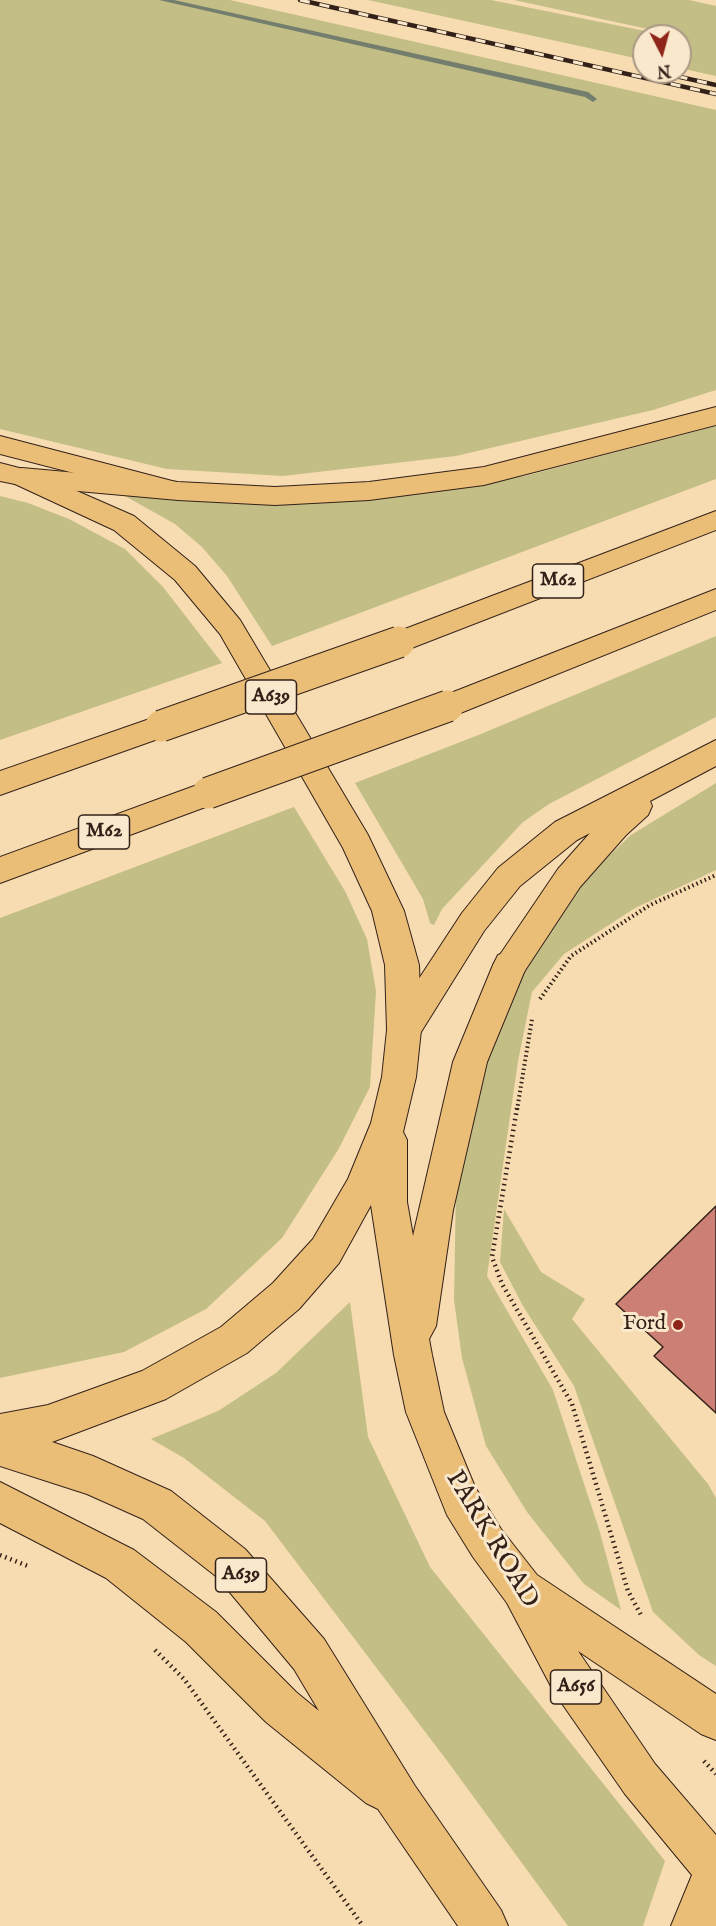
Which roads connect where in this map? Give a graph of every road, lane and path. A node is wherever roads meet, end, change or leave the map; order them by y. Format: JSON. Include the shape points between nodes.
{"nodes":[{"id":1,"x":716,"y":416,"type":"edge"},
{"id":2,"x":0,"y":445,"type":"edge"},
{"id":3,"x":11,"y":475,"type":"edge"},
{"id":4,"x":178,"y":491,"type":"junction"},
{"id":5,"x":716,"y":520,"type":"edge"},
{"id":6,"x":716,"y":599,"type":"edge"},
{"id":7,"x":716,"y":752,"type":"edge"},
{"id":8,"x":668,"y":778,"type":"junction"},
{"id":9,"x":0,"y":783,"type":"edge"},
{"id":10,"x":0,"y":870,"type":"edge"},
{"id":11,"x":716,"y":875,"type":"edge"},
{"id":12,"x":404,"y":1030,"type":"junction"},
{"id":13,"x":389,"y":1123,"type":"junction"},
{"id":14,"x":413,"y":1355,"type":"junction"},
{"id":15,"x":0,"y":1433,"type":"edge"},
{"id":16,"x":0,"y":1446,"type":"edge"},
{"id":17,"x":0,"y":1502,"type":"edge"},
{"id":18,"x":0,"y":1555,"type":"edge"},
{"id":19,"x":40,"y":1571,"type":"dead end"},
{"id":20,"x":522,"y":1588,"type":"junction"},
{"id":21,"x":643,"y":1620,"type":"dead end"},
{"id":22,"x":153,"y":1648,"type":"dead end"},
{"id":23,"x":716,"y":1719,"type":"edge"},
{"id":24,"x":399,"y":1802,"type":"junction"},
{"id":25,"x":716,"y":1870,"type":"edge"},
{"id":26,"x":363,"y":1926,"type":"edge"},
{"id":27,"x":485,"y":1926,"type":"edge"},
{"id":28,"x":694,"y":1926,"type":"edge"}],
"edges":[{"from":1,"to":4,"type":"main road","via":[[484,476],[369,491],[275,496]]},
{"from":2,"to":4,"type":"main road"},
{"from":3,"to":4,"type":"main road"},
{"from":3,"to":12,"type":"main road","number":"A639","via":[[124,523],[185,573],[230,627],[357,844],[388,911],[402,965]]},
{"from":5,"to":9,"type":"main road","number":"M62","bridge":true,"via":[[399,642]]},
{"from":6,"to":10,"type":"main road","number":"M62","bridge":true,"via":[[448,706]]},
{"from":7,"to":8,"type":"main road"},
{"from":8,"to":12,"type":"main road","via":[[566,831],[509,877],[473,922]]},
{"from":8,"to":14,"type":"main road","via":[[615,826],[569,878],[510,965],[470,1062],[435,1210]]},
{"from":11,"to":21,"type":"path","via":[[650,905],[571,956],[534,1008],[492,1257],[502,1284],[572,1404],[628,1591]]},
{"from":12,"to":13,"type":"main road","number":"A639"},
{"from":13,"to":14,"type":"main road","name":"PARK ROAD","number":"A639","via":[[389,1202]]},
{"from":13,"to":15,"type":"main road","number":"A639","via":[[362,1188],[326,1251],[286,1296],[234,1340],[152,1386],[111,1403],[48,1424]]},
{"from":14,"to":20,"type":"main road","name":"PARK ROAD","number":"A639","via":[[425,1412],[461,1501]]},
{"from":16,"to":24,"type":"main road","number":"A639","via":[[93,1476],[157,1505],[231,1563],[309,1654]]},
{"from":17,"to":24,"type":"main road","via":[[120,1564],[201,1627],[280,1707]]},
{"from":18,"to":19,"type":"path"},
{"from":20,"to":23,"type":"main road","number":"A639"},
{"from":20,"to":25,"type":"main road","name":"PARK ROAD","number":"A656","via":[[569,1677],[640,1779]]},
{"from":22,"to":26,"type":"path","via":[[184,1679]]},
{"from":24,"to":27,"type":"main road","number":"A639"},
{"from":25,"to":28,"type":"main road"}]}
